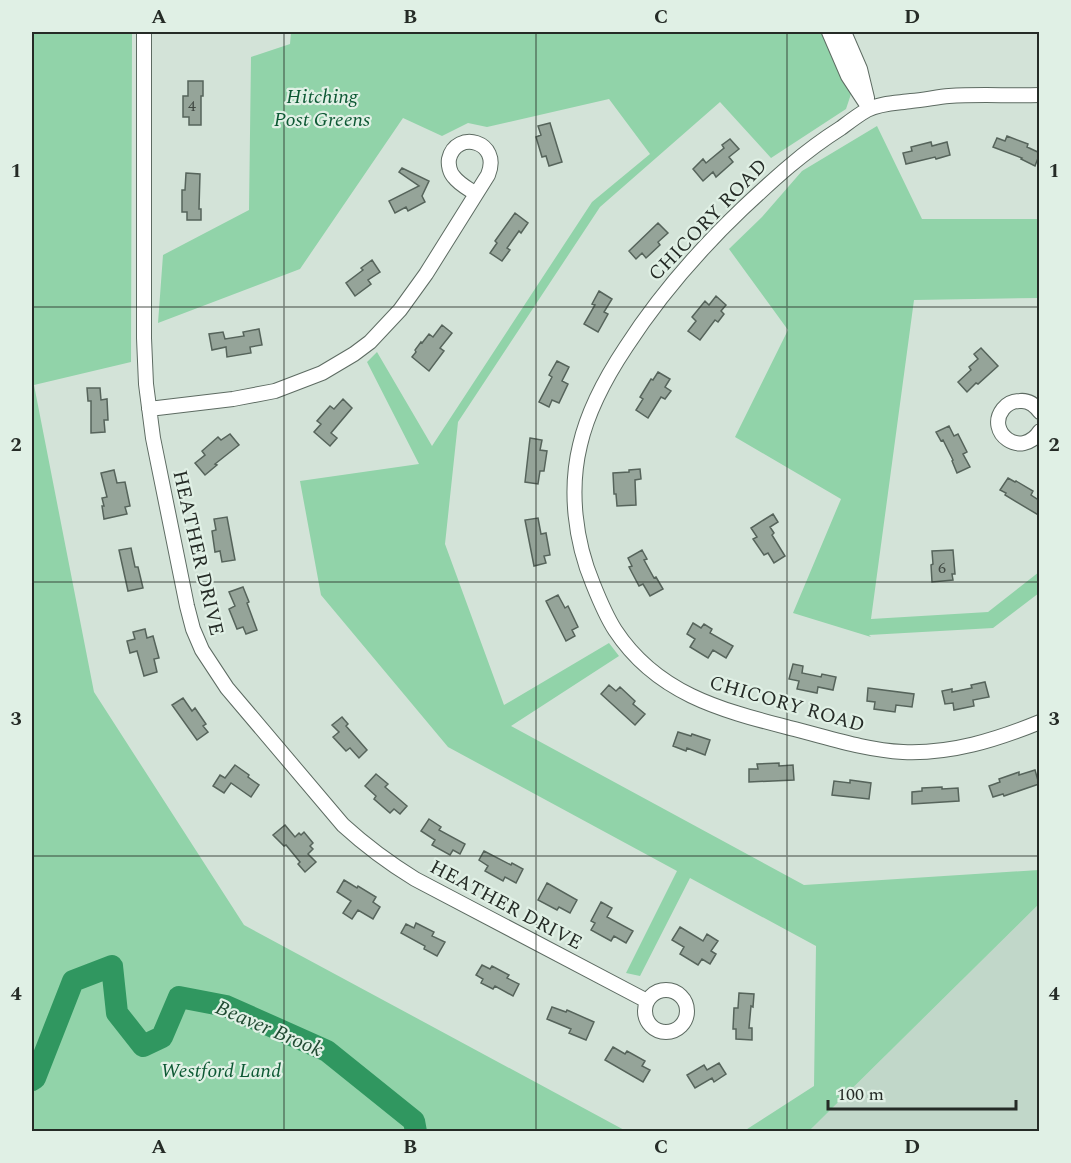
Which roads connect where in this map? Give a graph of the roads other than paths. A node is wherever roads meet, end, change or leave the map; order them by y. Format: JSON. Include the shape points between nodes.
{"nodes":[{"id":1,"x":144,"y":32,"type":"edge"},
{"id":2,"x":829,"y":32,"type":"edge"},
{"id":3,"x":844,"y":32,"type":"edge"},
{"id":4,"x":1040,"y":95,"type":"edge"},
{"id":5,"x":869,"y":108,"type":"junction"},
{"id":6,"x":476,"y":194,"type":"dead end"},
{"id":7,"x":149,"y":409,"type":"junction"},
{"id":8,"x":1040,"y":412,"type":"edge"},
{"id":9,"x":1038,"y":437,"type":"edge"},
{"id":10,"x":1040,"y":722,"type":"edge"},
{"id":11,"x":647,"y":1001,"type":"dead end"}],
"edges":[{"from":1,"to":7,"type":"street","name":"HEATHER DRIVE","via":[[144,338]]},
{"from":2,"to":5,"type":"street","via":[[848,76]]},
{"from":3,"to":5,"type":"street","via":[[860,69]]},
{"from":4,"to":5,"type":"street","name":"CHICORY ROAD","via":[[951,96]]},
{"from":5,"to":10,"type":"street","name":"CHICORY ROAD","via":[[785,169],[736,214],[694,257],[642,322],[604,382],[579,446],[575,476],[579,543],[601,603],[632,652],[668,683],[717,708],[860,746],[901,752],[968,747]]},
{"from":6,"to":7,"type":"street","via":[[400,310],[370,342],[337,365],[306,380],[258,395]]},
{"from":7,"to":11,"type":"street","name":"HEATHER DRIVE","via":[[193,629],[227,688],[343,825],[389,863]]},
{"from":8,"to":9,"type":"street","via":[[1028,402],[1017,401],[1000,413],[998,423],[1012,442],[1021,444]]}]}
